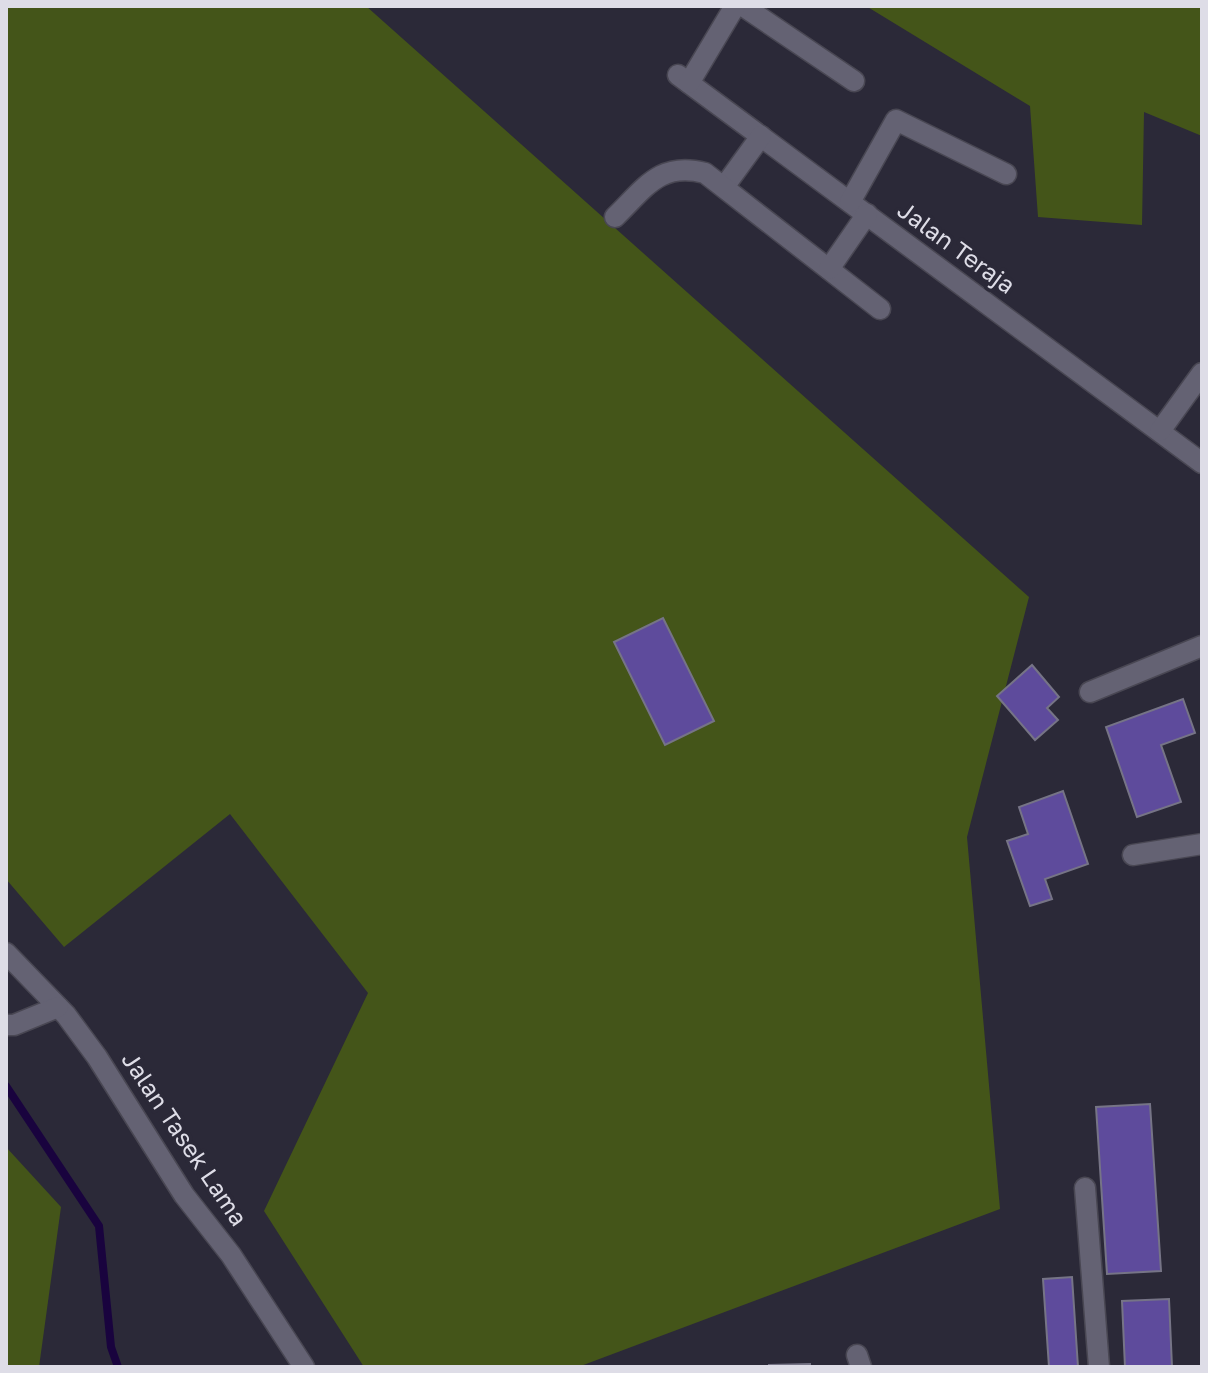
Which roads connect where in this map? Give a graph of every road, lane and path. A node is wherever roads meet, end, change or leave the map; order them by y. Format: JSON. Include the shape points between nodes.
{"nodes":[{"id":1,"x":735,"y":6,"type":"edge"},
{"id":2,"x":743,"y":6,"type":"edge"},
{"id":3,"x":854,"y":81,"type":"dead end"},
{"id":4,"x":761,"y":136,"type":"junction"},
{"id":5,"x":1006,"y":174,"type":"dead end"},
{"id":6,"x":724,"y":187,"type":"junction"},
{"id":7,"x":858,"y":208,"type":"junction"},
{"id":8,"x":615,"y":217,"type":"dead end"},
{"id":9,"x":829,"y":269,"type":"junction"},
{"id":10,"x":880,"y":309,"type":"dead end"},
{"id":11,"x":1202,"y":373,"type":"edge"},
{"id":12,"x":1160,"y":431,"type":"junction"},
{"id":13,"x":1202,"y":463,"type":"edge"},
{"id":14,"x":1202,"y":646,"type":"edge"},
{"id":15,"x":1090,"y":692,"type":"dead end"},
{"id":16,"x":1202,"y":844,"type":"edge"},
{"id":17,"x":1133,"y":855,"type":"dead end"},
{"id":18,"x":6,"y":953,"type":"edge"},
{"id":19,"x":58,"y":1007,"type":"junction"},
{"id":20,"x":6,"y":1025,"type":"edge"},
{"id":21,"x":1085,"y":1188,"type":"dead end"},
{"id":22,"x":304,"y":1367,"type":"edge"},
{"id":23,"x":1099,"y":1367,"type":"edge"}],
"edges":[{"from":1,"to":4,"type":"street","name":"Jalan Teraja","via":[[683,79]]},
{"from":2,"to":3,"type":"street"},
{"from":4,"to":6,"type":"street"},
{"from":4,"to":7,"type":"street","name":"Jalan Teraja"},
{"from":5,"to":7,"type":"street","via":[[896,120]]},
{"from":6,"to":8,"type":"street","via":[[689,168],[667,171]]},
{"from":6,"to":9,"type":"street"},
{"from":7,"to":9,"type":"street"},
{"from":7,"to":12,"type":"street","name":"Jalan Teraja"},
{"from":9,"to":10,"type":"street"},
{"from":11,"to":12,"type":"street"},
{"from":12,"to":13,"type":"street","name":"Jalan Teraja"},
{"from":14,"to":15,"type":"street"},
{"from":16,"to":17,"type":"street"},
{"from":18,"to":19,"type":"street","name":"Jalan Tasek Lama"},
{"from":19,"to":20,"type":"street"},
{"from":19,"to":22,"type":"street","name":"Jalan Tasek Lama"},
{"from":21,"to":23,"type":"street"}]}
